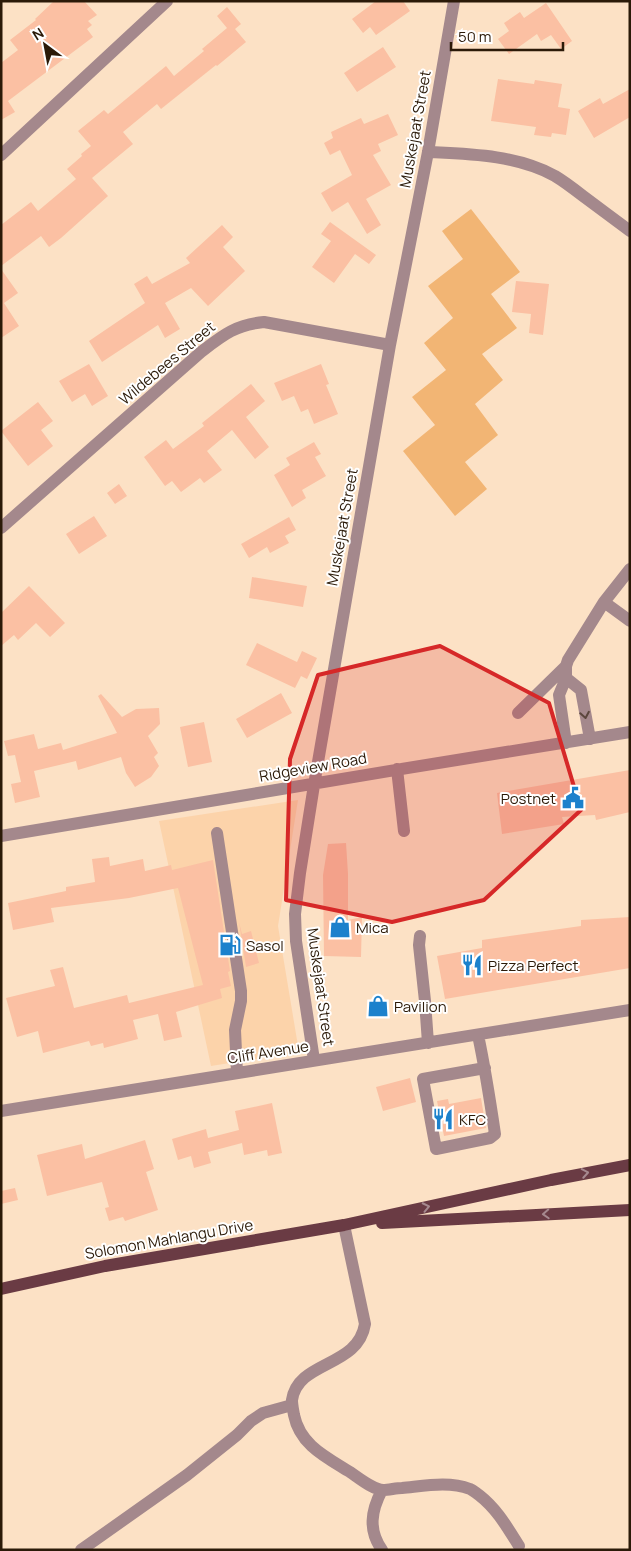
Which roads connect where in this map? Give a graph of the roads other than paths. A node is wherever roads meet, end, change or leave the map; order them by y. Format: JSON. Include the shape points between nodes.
{"nodes":[{"id":1,"x":167,"y":1,"type":"edge"},
{"id":2,"x":454,"y":1,"type":"edge"},
{"id":3,"x":428,"y":152,"type":"junction"},
{"id":4,"x":1,"y":155,"type":"edge"},
{"id":5,"x":630,"y":231,"type":"edge"},
{"id":6,"x":390,"y":344,"type":"junction"},
{"id":7,"x":1,"y":528,"type":"edge"},
{"id":8,"x":630,"y":569,"type":"edge"},
{"id":9,"x":604,"y":602,"type":"junction"},
{"id":10,"x":630,"y":621,"type":"edge"},
{"id":11,"x":566,"y":672,"type":"junction"},
{"id":12,"x":518,"y":712,"type":"dead end"},
{"id":13,"x":630,"y":732,"type":"edge"},
{"id":14,"x":590,"y":739,"type":"junction"},
{"id":15,"x":566,"y":743,"type":"junction"},
{"id":16,"x":397,"y":769,"type":"junction"},
{"id":17,"x":314,"y":785,"type":"junction"},
{"id":18,"x":404,"y":831,"type":"dead end"},
{"id":19,"x":217,"y":833,"type":"dead end"},
{"id":20,"x":1,"y":836,"type":"edge"},
{"id":21,"x":420,"y":936,"type":"dead end"},
{"id":22,"x":630,"y":1010,"type":"edge"},
{"id":23,"x":478,"y":1035,"type":"junction"},
{"id":24,"x":428,"y":1043,"type":"junction"},
{"id":25,"x":314,"y":1060,"type":"junction"},
{"id":26,"x":485,"y":1068,"type":"junction"},
{"id":27,"x":237,"y":1073,"type":"junction"},
{"id":28,"x":1,"y":1111,"type":"edge"},
{"id":29,"x":630,"y":1165,"type":"edge"},
{"id":30,"x":630,"y":1210,"type":"edge"},
{"id":31,"x":344,"y":1224,"type":"junction"},
{"id":32,"x":1,"y":1289,"type":"edge"},
{"id":33,"x":292,"y":1405,"type":"junction"},
{"id":34,"x":382,"y":1490,"type":"junction"},
{"id":35,"x":519,"y":1546,"type":"dead end"},
{"id":36,"x":81,"y":1550,"type":"edge"},
{"id":37,"x":382,"y":1550,"type":"edge"}],
"edges":[{"from":1,"to":4,"type":"street"},
{"from":2,"to":3,"type":"street","name":"Muskejaat Street"},
{"from":3,"to":5,"type":"street","via":[[480,155],[537,169],[561,180]]},
{"from":3,"to":6,"type":"street","name":"Muskejaat Street"},
{"from":6,"to":7,"type":"street","name":"Wildebees Street","via":[[264,322],[247,324],[231,331],[201,352]]},
{"from":6,"to":17,"type":"street","name":"Muskejaat Street"},
{"from":8,"to":9,"type":"street"},
{"from":9,"to":10,"type":"street"},
{"from":9,"to":11,"type":"street","via":[[568,660]]},
{"from":11,"to":12,"type":"street"},
{"from":11,"to":14,"type":"street","one_way":true,"via":[[581,690]]},
{"from":11,"to":15,"type":"street","via":[[559,695]]},
{"from":13,"to":14,"type":"street","name":"Ridgeview Road"},
{"from":14,"to":15,"type":"street","name":"Ridgeview Road"},
{"from":15,"to":16,"type":"street","name":"Ridgeview Road"},
{"from":16,"to":17,"type":"street","name":"Ridgeview Road"},
{"from":16,"to":18,"type":"street"},
{"from":17,"to":20,"type":"street","name":"Ridgeview Road"},
{"from":17,"to":25,"type":"street","name":"Muskejaat Street","via":[[295,914]]},
{"from":19,"to":27,"type":"street","via":[[241,991],[235,1030]]},
{"from":21,"to":24,"type":"street"},
{"from":22,"to":23,"type":"street","name":"Cliff Avenue"},
{"from":23,"to":24,"type":"street","name":"Cliff Avenue"},
{"from":23,"to":26,"type":"street"},
{"from":24,"to":25,"type":"street","name":"Cliff Avenue"},
{"from":25,"to":27,"type":"street","name":"Cliff Avenue"},
{"from":26,"to":26,"type":"street","via":[[495,1134],[490,1138],[436,1149],[423,1079]]},
{"from":27,"to":28,"type":"street","name":"Cliff Avenue"},
{"from":31,"to":29,"type":"main road","name":"Solomon Mahlangu Drive","one_way":true},
{"from":30,"to":31,"type":"main road","name":"Solomon Mahlangu Drive","one_way":true},
{"from":31,"to":32,"type":"main road","name":"Solomon Mahlangu Drive","via":[[105,1266]]},
{"from":31,"to":33,"type":"street","via":[[364,1332],[351,1350],[303,1379],[293,1396]]},
{"from":33,"to":34,"type":"street","via":[[305,1440],[319,1453]]},
{"from":33,"to":36,"type":"street","via":[[257,1417],[187,1475]]},
{"from":34,"to":35,"type":"street","via":[[432,1485],[471,1489],[498,1512]]},
{"from":34,"to":37,"type":"street","via":[[373,1511],[372,1523],[376,1541]]}]}
